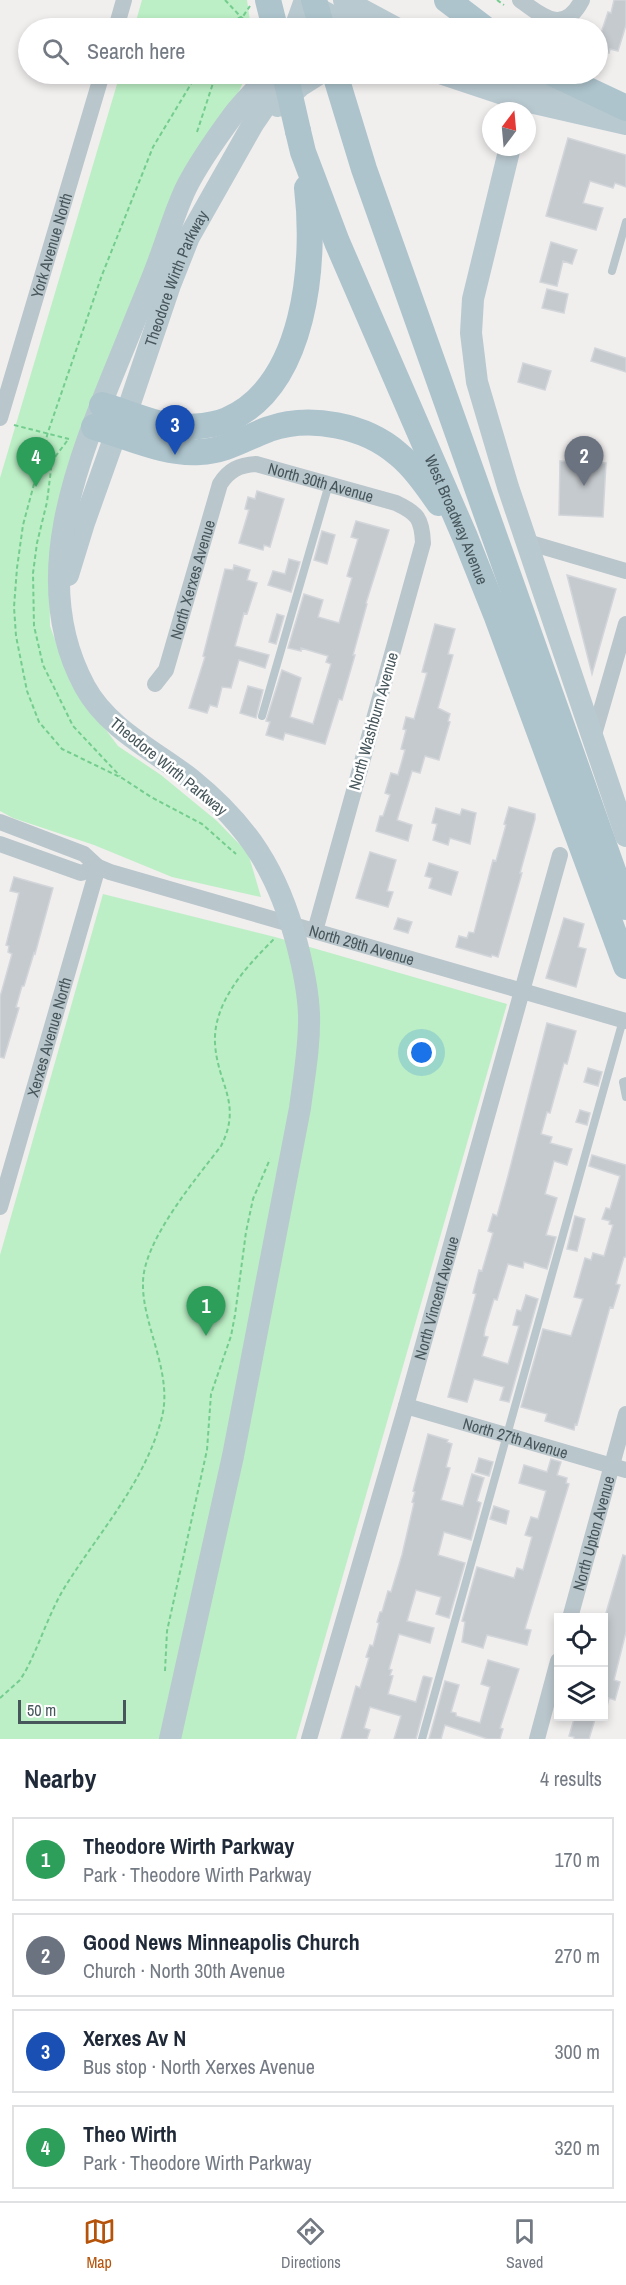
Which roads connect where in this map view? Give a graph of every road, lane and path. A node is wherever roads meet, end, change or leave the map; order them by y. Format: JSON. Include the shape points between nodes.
{"nodes":[{"id":1,"x":124,"y":0,"type":"edge"},
{"id":2,"x":268,"y":0,"type":"edge"},
{"id":3,"x":344,"y":0,"type":"edge"},
{"id":4,"x":447,"y":0,"type":"edge"},
{"id":5,"x":520,"y":0,"type":"edge"},
{"id":6,"x":582,"y":0,"type":"edge"},
{"id":7,"x":313,"y":9,"type":"edge"},
{"id":8,"x":119,"y":18,"type":"edge"},
{"id":9,"x":272,"y":18,"type":"edge"},
{"id":10,"x":332,"y":18,"type":"edge"},
{"id":11,"x":377,"y":18,"type":"edge"},
{"id":12,"x":471,"y":18,"type":"edge"},
{"id":13,"x":545,"y":18,"type":"edge"},
{"id":14,"x":567,"y":18,"type":"edge"},
{"id":15,"x":99,"y":84,"type":"edge"},
{"id":16,"x":260,"y":84,"type":"edge"},
{"id":17,"x":279,"y":84,"type":"edge"},
{"id":18,"x":288,"y":84,"type":"edge"},
{"id":19,"x":303,"y":84,"type":"edge"},
{"id":20,"x":338,"y":84,"type":"edge"},
{"id":21,"x":466,"y":84,"type":"edge"},
{"id":22,"x":508,"y":84,"type":"edge"},
{"id":23,"x":539,"y":84,"type":"edge"},
{"id":24,"x":575,"y":84,"type":"edge"},
{"id":25,"x":510,"y":102,"type":"edge"},
{"id":26,"x":518,"y":102,"type":"edge"},
{"id":27,"x":626,"y":108,"type":"edge"},
{"id":28,"x":536,"y":109,"type":"edge"},
{"id":29,"x":626,"y":115,"type":"edge"},
{"id":30,"x":626,"y":124,"type":"edge"},
{"id":31,"x":301,"y":141,"type":"junction"},
{"id":32,"x":243,"y":145,"type":"junction"},
{"id":33,"x":508,"y":156,"type":"edge"},
{"id":34,"x":626,"y":222,"type":"edge"},
{"id":35,"x":612,"y":271,"type":"dead end"},
{"id":36,"x":4,"y":391,"type":"edge"},
{"id":37,"x":110,"y":419,"type":"junction"},
{"id":38,"x":5,"y":421,"type":"edge"},
{"id":39,"x":69,"y":439,"type":"dead end"},
{"id":40,"x":228,"y":472,"type":"joint"},
{"id":41,"x":329,"y":484,"type":"junction"},
{"id":42,"x":414,"y":512,"type":"joint"},
{"id":43,"x":465,"y":537,"type":"junction"},
{"id":44,"x":526,"y":542,"type":"junction"},
{"id":45,"x":626,"y":571,"type":"edge"},
{"id":46,"x":626,"y":624,"type":"edge"},
{"id":47,"x":155,"y":684,"type":"dead end"},
{"id":48,"x":262,"y":716,"type":"dead end"},
{"id":49,"x":593,"y":738,"type":"junction"},
{"id":50,"x":122,"y":778,"type":"dead end"},
{"id":51,"x":0,"y":822,"type":"edge"},
{"id":52,"x":626,"y":836,"type":"edge"},
{"id":53,"x":0,"y":844,"type":"edge"},
{"id":54,"x":560,"y":855,"type":"dead end"},
{"id":55,"x":239,"y":858,"type":"dead end"},
{"id":56,"x":98,"y":867,"type":"junction"},
{"id":57,"x":626,"y":907,"type":"edge"},
{"id":58,"x":285,"y":929,"type":"junction"},
{"id":59,"x":315,"y":931,"type":"junction"},
{"id":60,"x":626,"y":966,"type":"edge"},
{"id":61,"x":522,"y":991,"type":"junction"},
{"id":62,"x":625,"y":1021,"type":"edge"},
{"id":63,"x":626,"y":1081,"type":"edge"},
{"id":64,"x":626,"y":1097,"type":"edge"},
{"id":65,"x":273,"y":1151,"type":"dead end"},
{"id":66,"x":0,"y":1207,"type":"edge"},
{"id":67,"x":406,"y":1406,"type":"junction"},
{"id":68,"x":626,"y":1414,"type":"edge"},
{"id":69,"x":507,"y":1435,"type":"junction"},
{"id":70,"x":619,"y":1468,"type":"edge"},
{"id":71,"x":571,"y":1613,"type":"edge"},
{"id":72,"x":556,"y":1667,"type":"edge"},
{"id":73,"x":165,"y":1674,"type":"dead end"},
{"id":74,"x":0,"y":1698,"type":"edge"},
{"id":75,"x":170,"y":1739,"type":"edge"},
{"id":76,"x":309,"y":1739,"type":"edge"},
{"id":77,"x":422,"y":1739,"type":"edge"},
{"id":78,"x":537,"y":1739,"type":"edge"}],
"edges":[{"from":1,"to":8,"type":"street"},
{"from":2,"to":9,"type":"main road","bridge":true},
{"from":3,"to":11,"type":"street"},
{"from":4,"to":12,"type":"main road"},
{"from":5,"to":13,"type":"street"},
{"from":6,"to":14,"type":"street"},
{"from":7,"to":10,"type":"street"},
{"from":15,"to":36,"type":"street","name":"York Avenue North"},
{"from":16,"to":37,"type":"street","name":"Theodore Wirth Parkway","via":[[236,112],[187,187]]},
{"from":17,"to":32,"type":"street","name":"Theodore Wirth Parkway"},
{"from":18,"to":31,"type":"main road","name":"West Broadway Avenue","bridge":true},
{"from":19,"to":32,"type":"street"},
{"from":20,"to":57,"type":"main road","name":"West Broadway Avenue","via":[[364,169]]},
{"from":21,"to":25,"type":"street"},
{"from":22,"to":26,"type":"street"},
{"from":23,"to":29,"type":"street"},
{"from":24,"to":27,"type":"main road"},
{"from":28,"to":30,"type":"street"},
{"from":31,"to":37,"type":"main road","via":[[311,223],[307,273],[296,329],[279,375],[246,408],[213,424],[188,427]]},
{"from":31,"to":43,"type":"main road","name":"West Broadway Avenue","via":[[337,242]]},
{"from":32,"to":37,"type":"street","name":"Theodore Wirth Parkway","via":[[189,237]]},
{"from":33,"to":44,"type":"street","via":[[477,276],[471,333],[477,382]]},
{"from":34,"to":35,"type":"lane"},
{"from":36,"to":38,"type":"street","name":"York Avenue North"},
{"from":37,"to":43,"type":"main road","via":[[171,450],[197,452],[234,445],[269,429],[295,423],[321,423],[366,434],[400,455]]},
{"from":37,"to":58,"type":"street","name":"Theodore Wirth Parkway","via":[[85,449],[64,516],[60,599],[65,634],[86,689],[104,712],[129,736],[193,781],[244,830],[281,891]]},
{"from":38,"to":39,"type":"path"},
{"from":40,"to":41,"type":"street","name":"North 30th Avenue","via":[[256,464]]},
{"from":40,"to":47,"type":"street","name":"North Xerxes Avenue","via":[[220,484],[166,670]]},
{"from":41,"to":42,"type":"street","name":"North 30th Avenue"},
{"from":41,"to":48,"type":"lane"},
{"from":42,"to":59,"type":"street","name":"North Washburn Avenue","via":[[422,527],[423,543]]},
{"from":43,"to":60,"type":"main road","name":"West Broadway Avenue"},
{"from":44,"to":45,"type":"street"},
{"from":44,"to":49,"type":"street"},
{"from":46,"to":49,"type":"street"},
{"from":49,"to":52,"type":"street"},
{"from":50,"to":55,"type":"path","via":[[202,824]]},
{"from":51,"to":56,"type":"street","via":[[84,854]]},
{"from":53,"to":56,"type":"street","via":[[81,873]]},
{"from":54,"to":61,"type":"street","name":"North Vincent Avenue"},
{"from":56,"to":58,"type":"street","name":"North 29th Avenue"},
{"from":56,"to":66,"type":"street","name":"Xerxes Avenue North"},
{"from":58,"to":59,"type":"street","name":"North 29th Avenue"},
{"from":58,"to":74,"type":"path","via":[[241,974],[225,1000],[215,1043],[231,1108],[227,1133],[159,1234],[143,1274],[164,1394],[154,1442],[138,1477],[62,1592],[25,1672]]},
{"from":58,"to":75,"type":"street","name":"Theodore Wirth Parkway","via":[[303,968],[309,1014],[300,1108],[233,1456]]},
{"from":59,"to":61,"type":"street","name":"North 29th Avenue"},
{"from":61,"to":62,"type":"street","name":"North 29th Avenue"},
{"from":61,"to":67,"type":"street","name":"North Vincent Avenue"},
{"from":62,"to":69,"type":"lane"},
{"from":63,"to":64,"type":"lane"},
{"from":65,"to":73,"type":"path","via":[[253,1199],[231,1336],[211,1394],[207,1450],[167,1631]]},
{"from":67,"to":69,"type":"street","name":"North 27th Avenue"},
{"from":67,"to":76,"type":"street","name":"North Vincent Avenue"},
{"from":68,"to":70,"type":"street","name":"North Upton Avenue"},
{"from":69,"to":70,"type":"street","name":"North 27th Avenue"},
{"from":69,"to":77,"type":"lane"},
{"from":70,"to":71,"type":"street","name":"North Upton Avenue"},
{"from":72,"to":78,"type":"street"}]}
